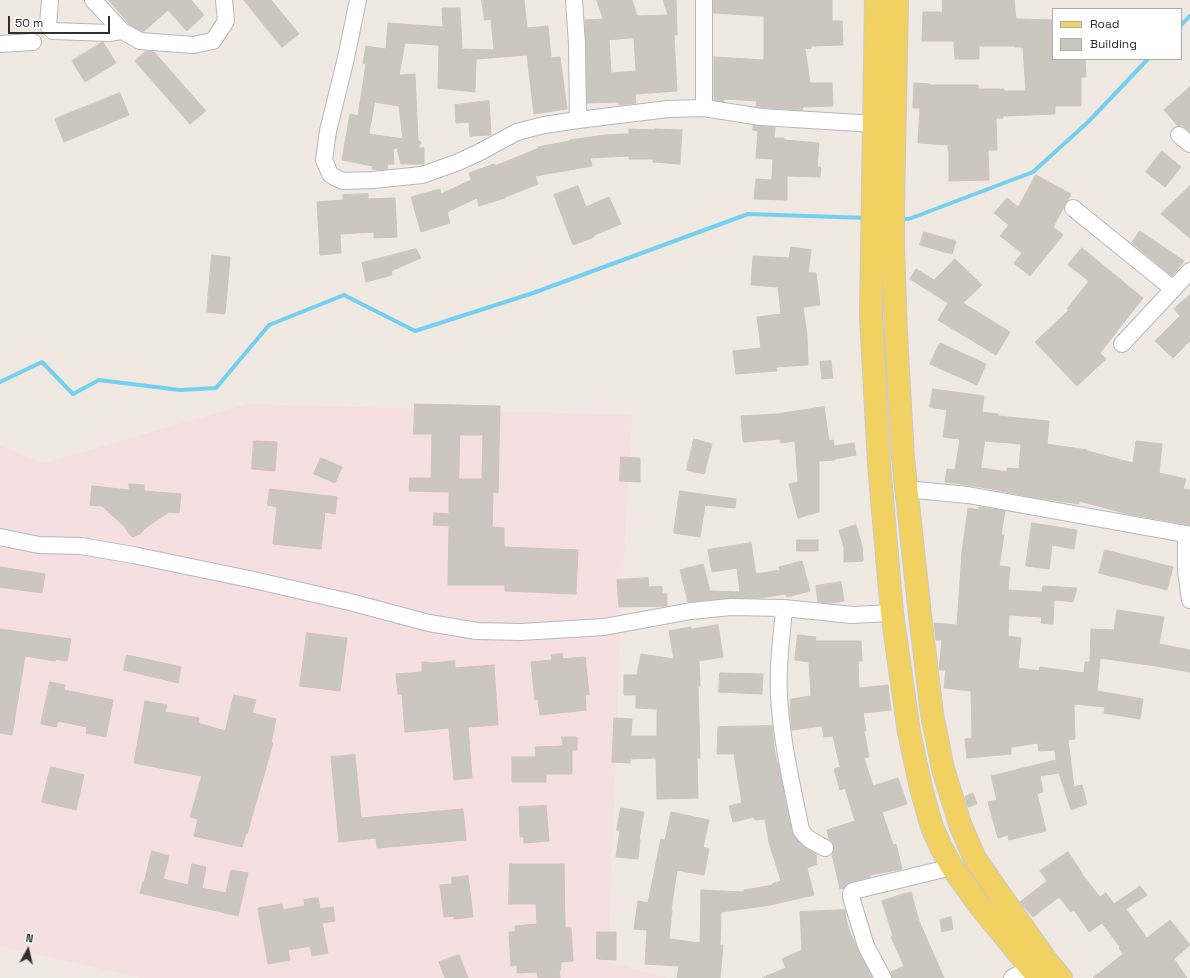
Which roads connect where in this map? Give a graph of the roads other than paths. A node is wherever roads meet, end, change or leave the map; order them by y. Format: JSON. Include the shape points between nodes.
{"nodes":[{"id":1,"x":50,"y":0,"type":"edge"},
{"id":2,"x":93,"y":0,"type":"edge"},
{"id":3,"x":224,"y":0,"type":"edge"},
{"id":4,"x":358,"y":0,"type":"edge"},
{"id":5,"x":574,"y":0,"type":"edge"},
{"id":6,"x":704,"y":0,"type":"edge"},
{"id":7,"x":876,"y":0,"type":"edge"},
{"id":8,"x":897,"y":0,"type":"edge"},
{"id":9,"x":122,"y":31,"type":"junction"},
{"id":10,"x":33,"y":42,"type":"dead end"},
{"id":11,"x":0,"y":44,"type":"edge"},
{"id":12,"x":704,"y":108,"type":"junction"},
{"id":13,"x":578,"y":120,"type":"junction"},
{"id":14,"x":875,"y":124,"type":"junction"},
{"id":15,"x":883,"y":203,"type":"junction"},
{"id":16,"x":1073,"y":208,"type":"dead end"},
{"id":17,"x":883,"y":248,"type":"junction"},
{"id":18,"x":1190,"y":270,"type":"edge"},
{"id":19,"x":1173,"y":289,"type":"junction"},
{"id":20,"x":1122,"y":344,"type":"dead end"},
{"id":21,"x":906,"y":489,"type":"junction"},
{"id":22,"x":1188,"y":535,"type":"edge"},
{"id":23,"x":0,"y":537,"type":"edge"},
{"id":24,"x":1190,"y":600,"type":"edge"},
{"id":25,"x":784,"y":608,"type":"junction"},
{"id":26,"x":892,"y":613,"type":"junction"},
{"id":27,"x":825,"y":848,"type":"dead end"},
{"id":28,"x":952,"y":867,"type":"junction"},
{"id":29,"x":1027,"y":974,"type":"edge"},
{"id":30,"x":883,"y":978,"type":"edge"},
{"id":31,"x":1061,"y":978,"type":"edge"}],
"edges":[{"from":1,"to":9,"type":"street","via":[[48,25],[53,31]]},
{"from":2,"to":9,"type":"street"},
{"from":3,"to":9,"type":"street","via":[[226,21],[213,41],[193,45],[140,41]]},
{"from":4,"to":13,"type":"street","via":[[328,131],[324,160],[330,174],[336,178],[343,181],[422,175],[456,163],[517,132]]},
{"from":5,"to":13,"type":"street"},
{"from":6,"to":12,"type":"street"},
{"from":7,"to":14,"type":"main road"},
{"from":8,"to":15,"type":"main road"},
{"from":10,"to":11,"type":"street"},
{"from":12,"to":13,"type":"street","via":[[668,109]]},
{"from":12,"to":14,"type":"street","via":[[761,117]]},
{"from":14,"to":15,"type":"main road"},
{"from":15,"to":17,"type":"main road"},
{"from":16,"to":19,"type":"street"},
{"from":17,"to":21,"type":"main road","via":[[896,335]]},
{"from":17,"to":26,"type":"main road","via":[[871,316],[879,464]]},
{"from":18,"to":19,"type":"street"},
{"from":19,"to":20,"type":"street"},
{"from":21,"to":22,"type":"street","via":[[968,495]]},
{"from":21,"to":31,"type":"main road","via":[[932,714],[943,769],[960,824],[975,859]]},
{"from":22,"to":24,"type":"street","via":[[1186,571]]},
{"from":23,"to":25,"type":"street","via":[[39,546],[81,546],[141,557],[350,602],[429,623],[477,631],[521,632],[604,627],[691,611],[730,607]]},
{"from":25,"to":26,"type":"street","via":[[852,615]]},
{"from":25,"to":27,"type":"street","via":[[779,693],[784,744],[801,830],[810,840]]},
{"from":26,"to":28,"type":"main road","via":[[909,732],[921,788],[932,828]]},
{"from":28,"to":29,"type":"main road"},
{"from":28,"to":30,"type":"street","via":[[853,891],[851,894],[866,946]]}]}
